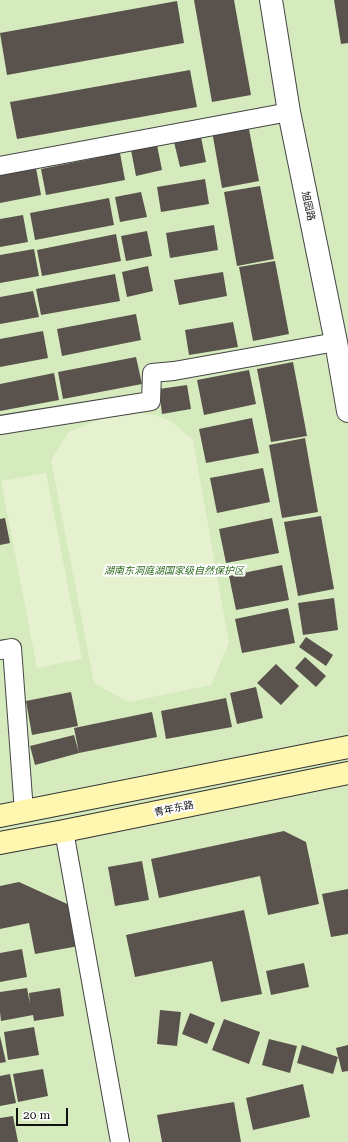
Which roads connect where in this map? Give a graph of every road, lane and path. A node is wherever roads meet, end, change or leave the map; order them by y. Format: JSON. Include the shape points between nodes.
{"nodes":[{"id":1,"x":271,"y":0,"type":"edge"},
{"id":2,"x":289,"y":112,"type":"junction"},
{"id":3,"x":0,"y":166,"type":"edge"},
{"id":4,"x":336,"y":342,"type":"junction"},
{"id":5,"x":348,"y":412,"type":"edge"},
{"id":6,"x":0,"y":425,"type":"edge"},
{"id":7,"x":0,"y":650,"type":"edge"},
{"id":8,"x":348,"y":747,"type":"edge"},
{"id":9,"x":348,"y":773,"type":"edge"},
{"id":10,"x":24,"y":812,"type":"junction"},
{"id":11,"x":0,"y":816,"type":"edge"},
{"id":12,"x":64,"y":831,"type":"junction"},
{"id":13,"x":0,"y":844,"type":"edge"},
{"id":14,"x":120,"y":1142,"type":"edge"}],
"edges":[{"from":1,"to":2,"type":"street","name":"旭园路"},
{"from":2,"to":3,"type":"street"},
{"from":2,"to":4,"type":"street","name":"旭园路"},
{"from":4,"to":5,"type":"street","name":"旭园路"},
{"from":4,"to":6,"type":"street","via":[[152,373],[151,401]]},
{"from":7,"to":10,"type":"street","via":[[12,648]]},
{"from":8,"to":10,"type":"main road"},
{"from":9,"to":12,"type":"main road","name":"青年东路"},
{"from":10,"to":11,"type":"main road"},
{"from":12,"to":13,"type":"main road","name":"青年东路"},
{"from":12,"to":14,"type":"street"}]}
